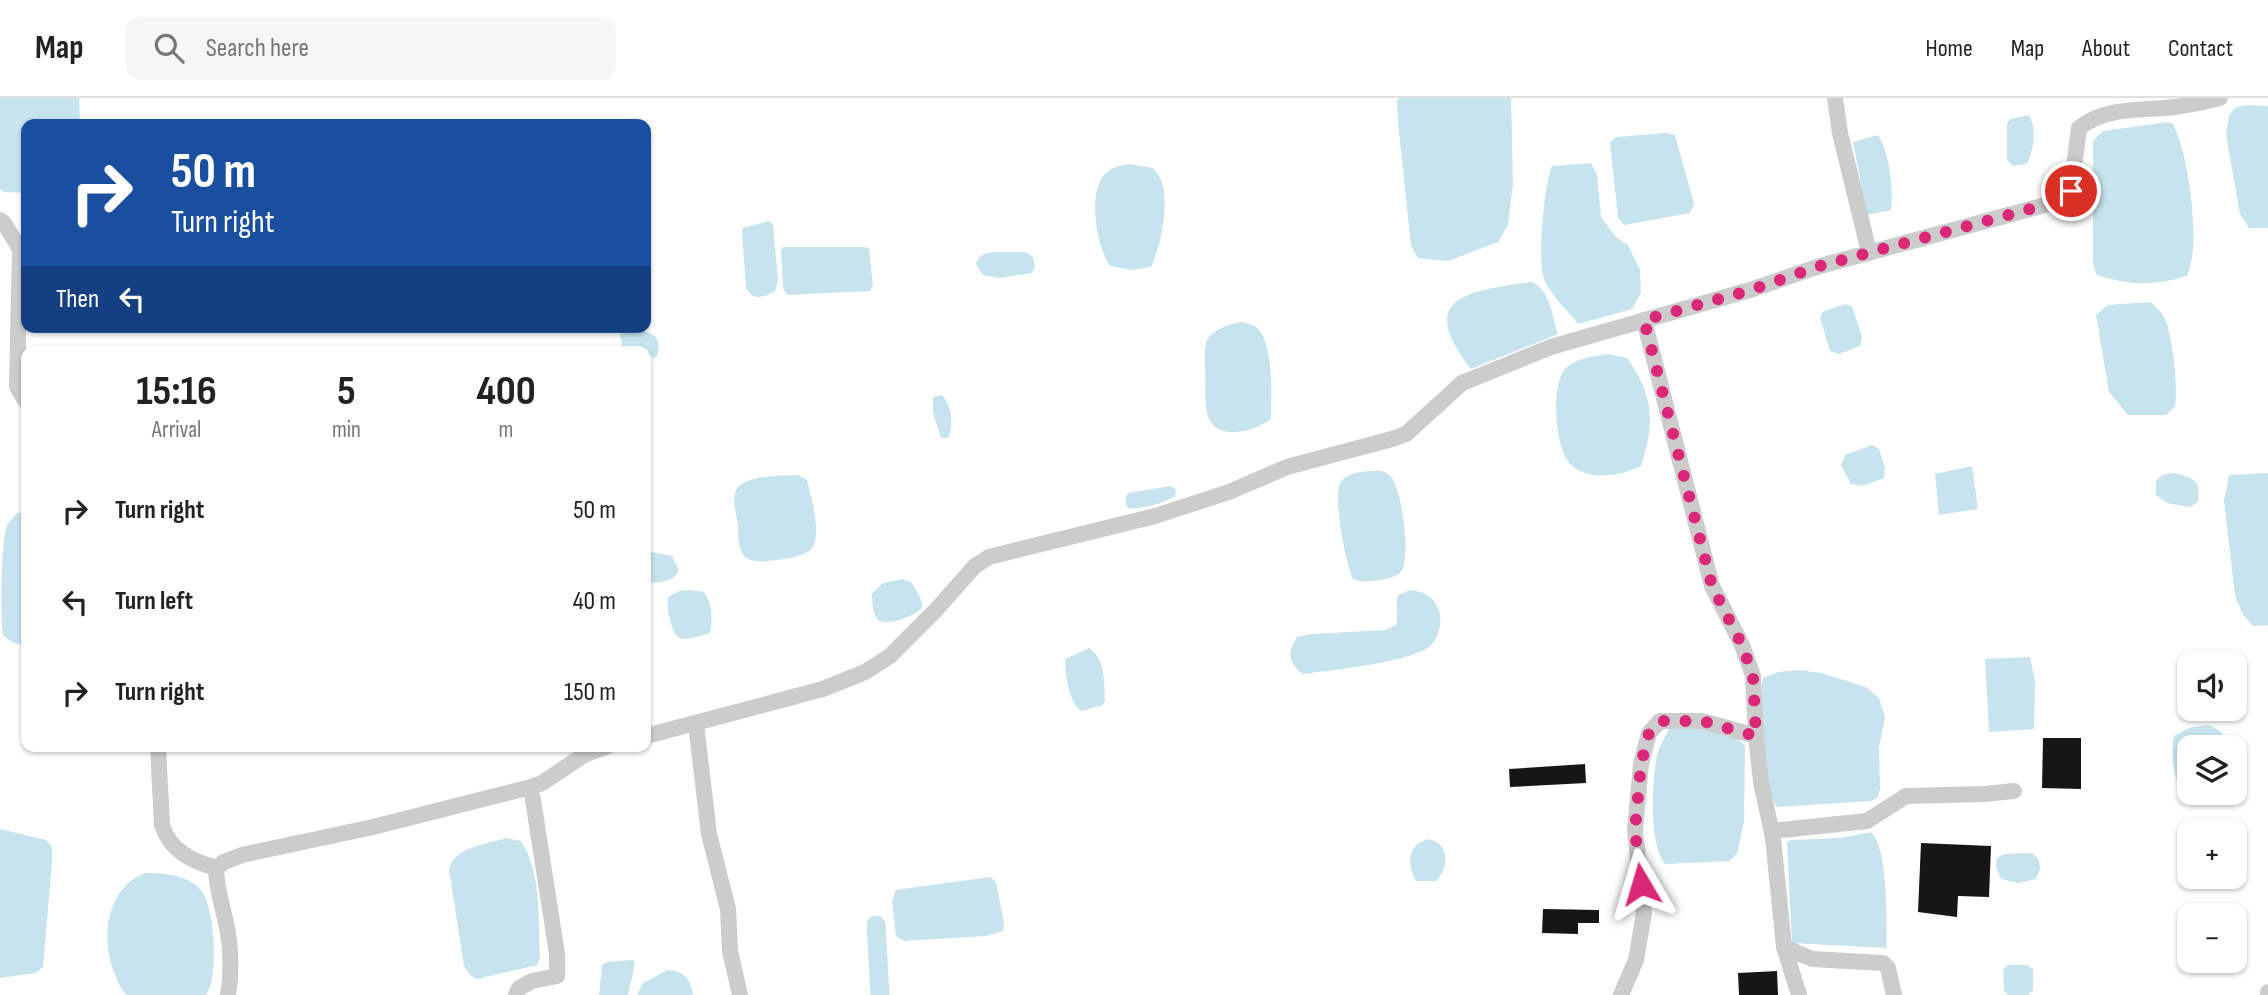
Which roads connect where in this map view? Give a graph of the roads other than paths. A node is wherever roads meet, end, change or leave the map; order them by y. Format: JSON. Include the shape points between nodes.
{"nodes":[{"id":1,"x":1835,"y":98,"type":"edge"},
{"id":2,"x":2220,"y":98,"type":"edge"},
{"id":3,"x":0,"y":220,"type":"edge"},
{"id":4,"x":1869,"y":252,"type":"junction"},
{"id":5,"x":1644,"y":320,"type":"junction"},
{"id":6,"x":21,"y":394,"type":"edge"},
{"id":7,"x":696,"y":724,"type":"junction"},
{"id":8,"x":651,"y":735,"type":"edge"},
{"id":9,"x":1756,"y":736,"type":"junction"},
{"id":10,"x":158,"y":752,"type":"edge"},
{"id":11,"x":593,"y":752,"type":"edge"},
{"id":12,"x":531,"y":787,"type":"junction"},
{"id":13,"x":2014,"y":791,"type":"dead end"},
{"id":14,"x":1772,"y":831,"type":"junction"},
{"id":15,"x":216,"y":868,"type":"junction"},
{"id":16,"x":1784,"y":947,"type":"junction"},
{"id":17,"x":228,"y":995,"type":"edge"},
{"id":18,"x":516,"y":995,"type":"edge"},
{"id":19,"x":740,"y":995,"type":"edge"},
{"id":20,"x":1621,"y":995,"type":"edge"},
{"id":21,"x":1799,"y":995,"type":"edge"},
{"id":22,"x":1894,"y":995,"type":"edge"}],
"edges":[{"from":1,"to":4,"type":"street"},
{"from":2,"to":4,"type":"street","via":[[2106,112],[2079,128],[2075,174],[2066,198]]},
{"from":3,"to":6,"type":"street","via":[[20,249],[17,387]]},
{"from":4,"to":5,"type":"street"},
{"from":5,"to":7,"type":"street","via":[[1551,347],[1462,383],[1406,434],[1287,467],[1155,516],[989,557],[975,565],[890,656],[865,672],[823,689]]},
{"from":5,"to":9,"type":"street","via":[[1712,586],[1753,676]]},
{"from":7,"to":8,"type":"street"},
{"from":7,"to":19,"type":"street","via":[[709,834],[728,909],[730,951]]},
{"from":9,"to":14,"type":"street"},
{"from":9,"to":20,"type":"street","via":[[1702,721],[1660,721],[1649,733],[1635,830],[1644,913],[1636,960]]},
{"from":10,"to":15,"type":"street","via":[[165,834],[181,853]]},
{"from":11,"to":12,"type":"street"},
{"from":12,"to":15,"type":"street","via":[[242,855]]},
{"from":12,"to":18,"type":"street","via":[[558,954],[556,975],[531,981]]},
{"from":13,"to":14,"type":"street","via":[[1906,796],[1867,821]]},
{"from":14,"to":16,"type":"street"},
{"from":15,"to":17,"type":"street","via":[[227,926]]},
{"from":16,"to":21,"type":"street"},
{"from":16,"to":22,"type":"street","via":[[1812,959],[1883,963]]}]}
